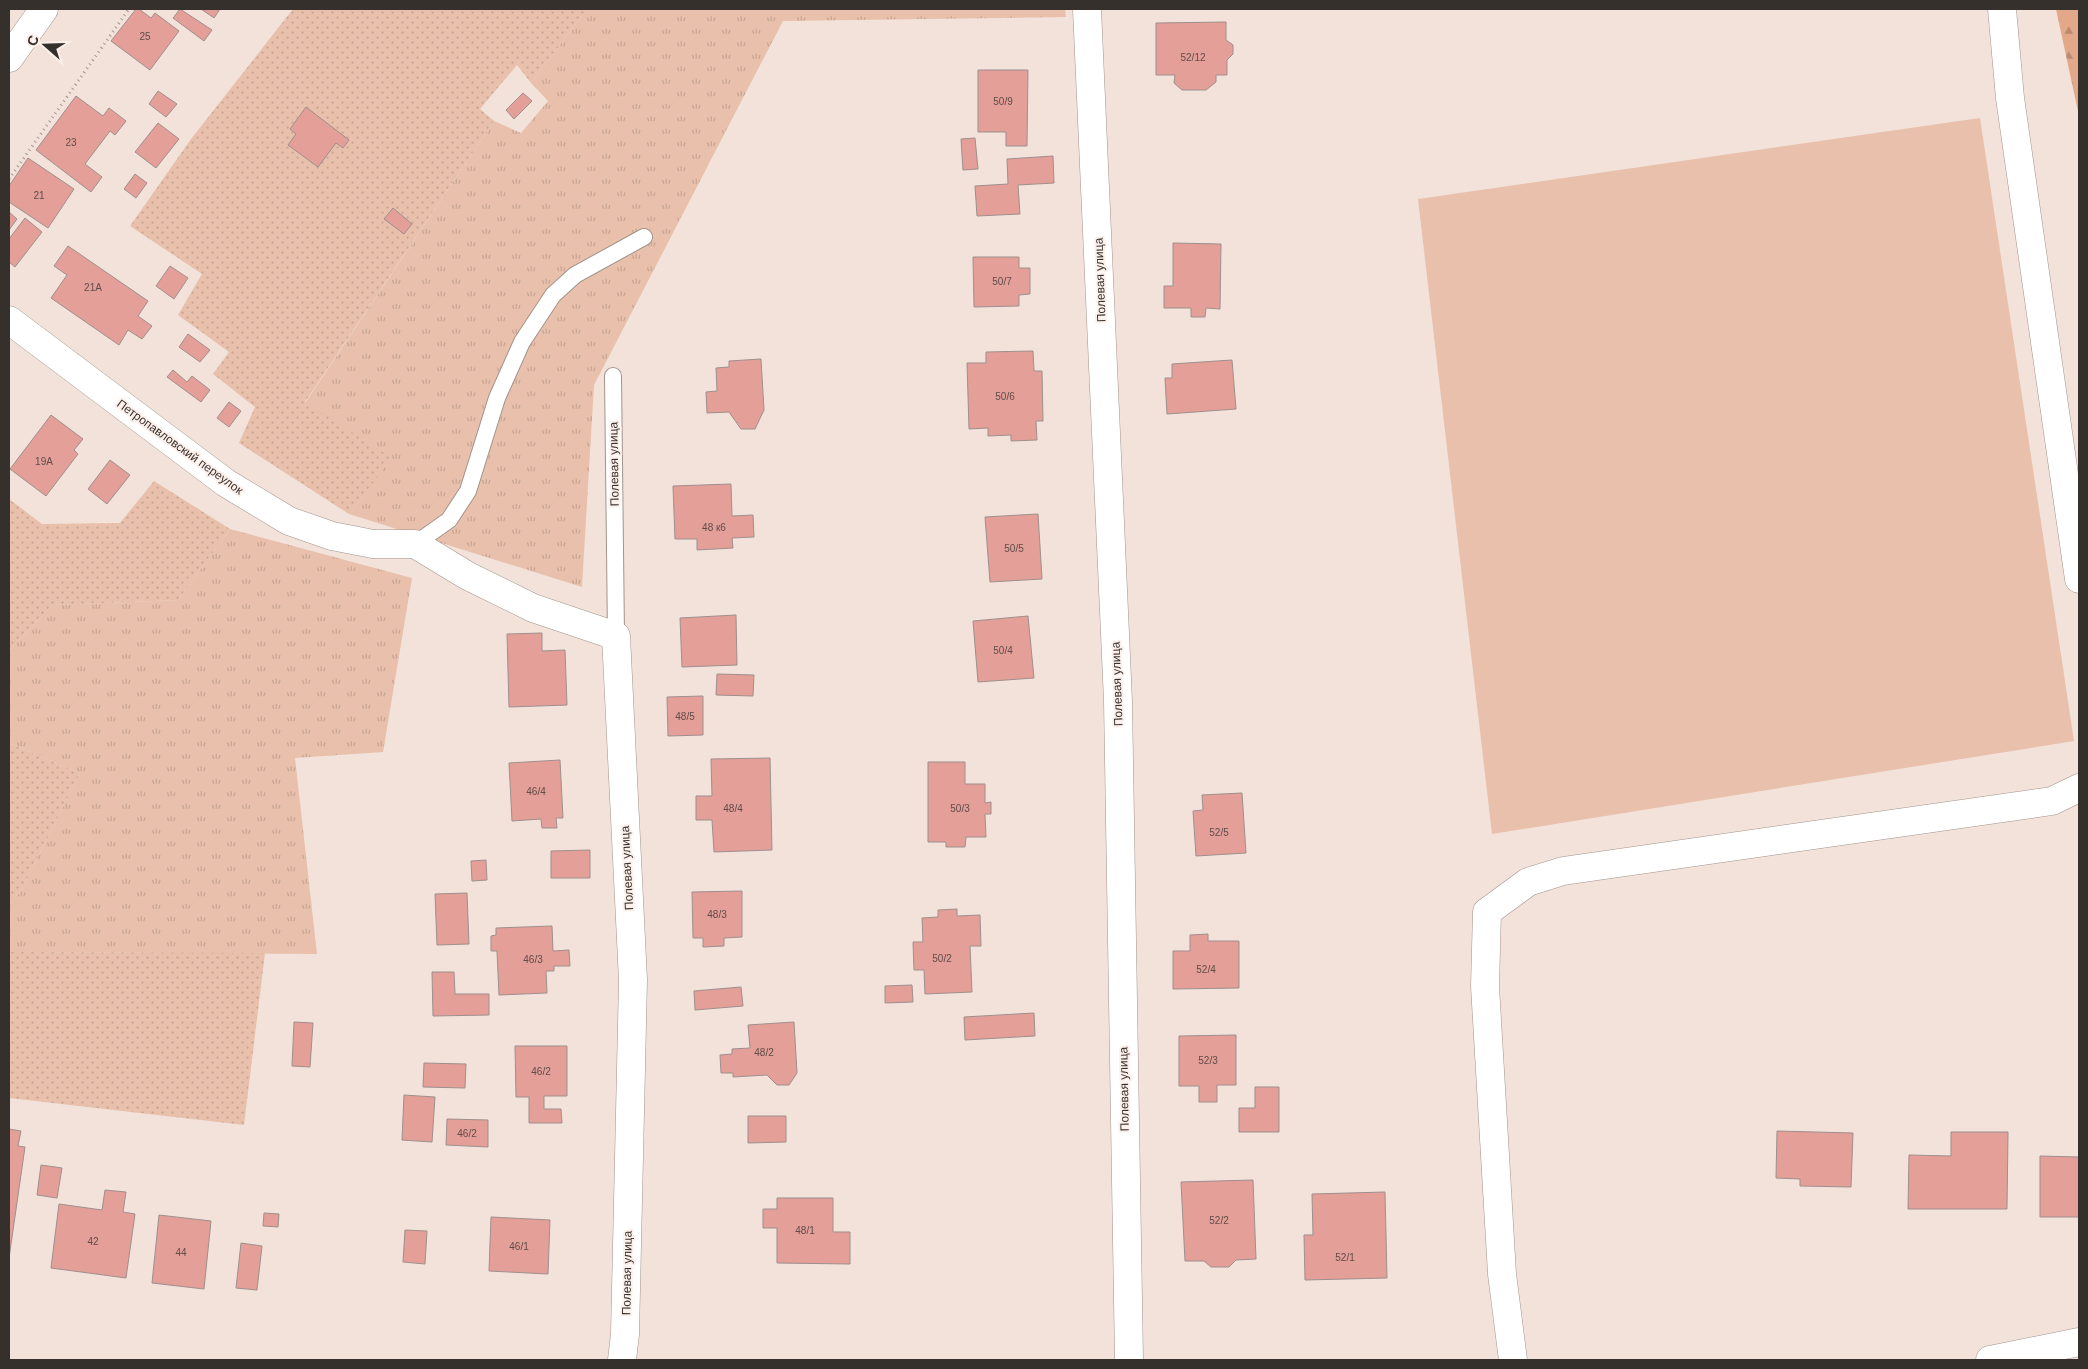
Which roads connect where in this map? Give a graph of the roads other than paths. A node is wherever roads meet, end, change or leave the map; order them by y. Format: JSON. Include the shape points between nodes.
{"nodes":[{"id":1,"x":44,"y":9,"type":"edge"},
{"id":2,"x":1087,"y":9,"type":"edge"},
{"id":3,"x":2002,"y":9,"type":"edge"},
{"id":4,"x":9,"y":58,"type":"edge"},
{"id":5,"x":644,"y":236,"type":"dead end"},
{"id":6,"x":9,"y":320,"type":"edge"},
{"id":7,"x":613,"y":376,"type":"dead end"},
{"id":8,"x":415,"y":544,"type":"junction"},
{"id":9,"x":2079,"y":579,"type":"edge"},
{"id":10,"x":616,"y":636,"type":"junction"},
{"id":11,"x":2079,"y":788,"type":"edge"},
{"id":12,"x":2079,"y":1342,"type":"edge"},
{"id":13,"x":622,"y":1360,"type":"edge"},
{"id":14,"x":1129,"y":1360,"type":"edge"},
{"id":15,"x":1513,"y":1360,"type":"edge"},
{"id":16,"x":1990,"y":1360,"type":"edge"}],
"edges":[{"from":1,"to":4,"type":"street"},
{"from":2,"to":14,"type":"street","name":"Полевая улица","via":[[1118,701]]},
{"from":3,"to":9,"type":"street","via":[[2010,98]]},
{"from":5,"to":8,"type":"lane","via":[[575,275],[553,295],[522,342],[497,398],[468,491],[449,520]]},
{"from":6,"to":8,"type":"street","name":"Петропавловский переулок","via":[[226,483],[289,521],[332,536],[373,544]]},
{"from":7,"to":10,"type":"lane","name":"Полевая улица"},
{"from":8,"to":10,"type":"street","via":[[468,576],[533,608]]},
{"from":10,"to":13,"type":"street","name":"Полевая улица","via":[[633,980],[626,1334]]},
{"from":11,"to":15,"type":"street","via":[[2052,801],[1563,871],[1528,882],[1487,912],[1485,996],[1502,1274]]},
{"from":12,"to":16,"type":"street"}]}
